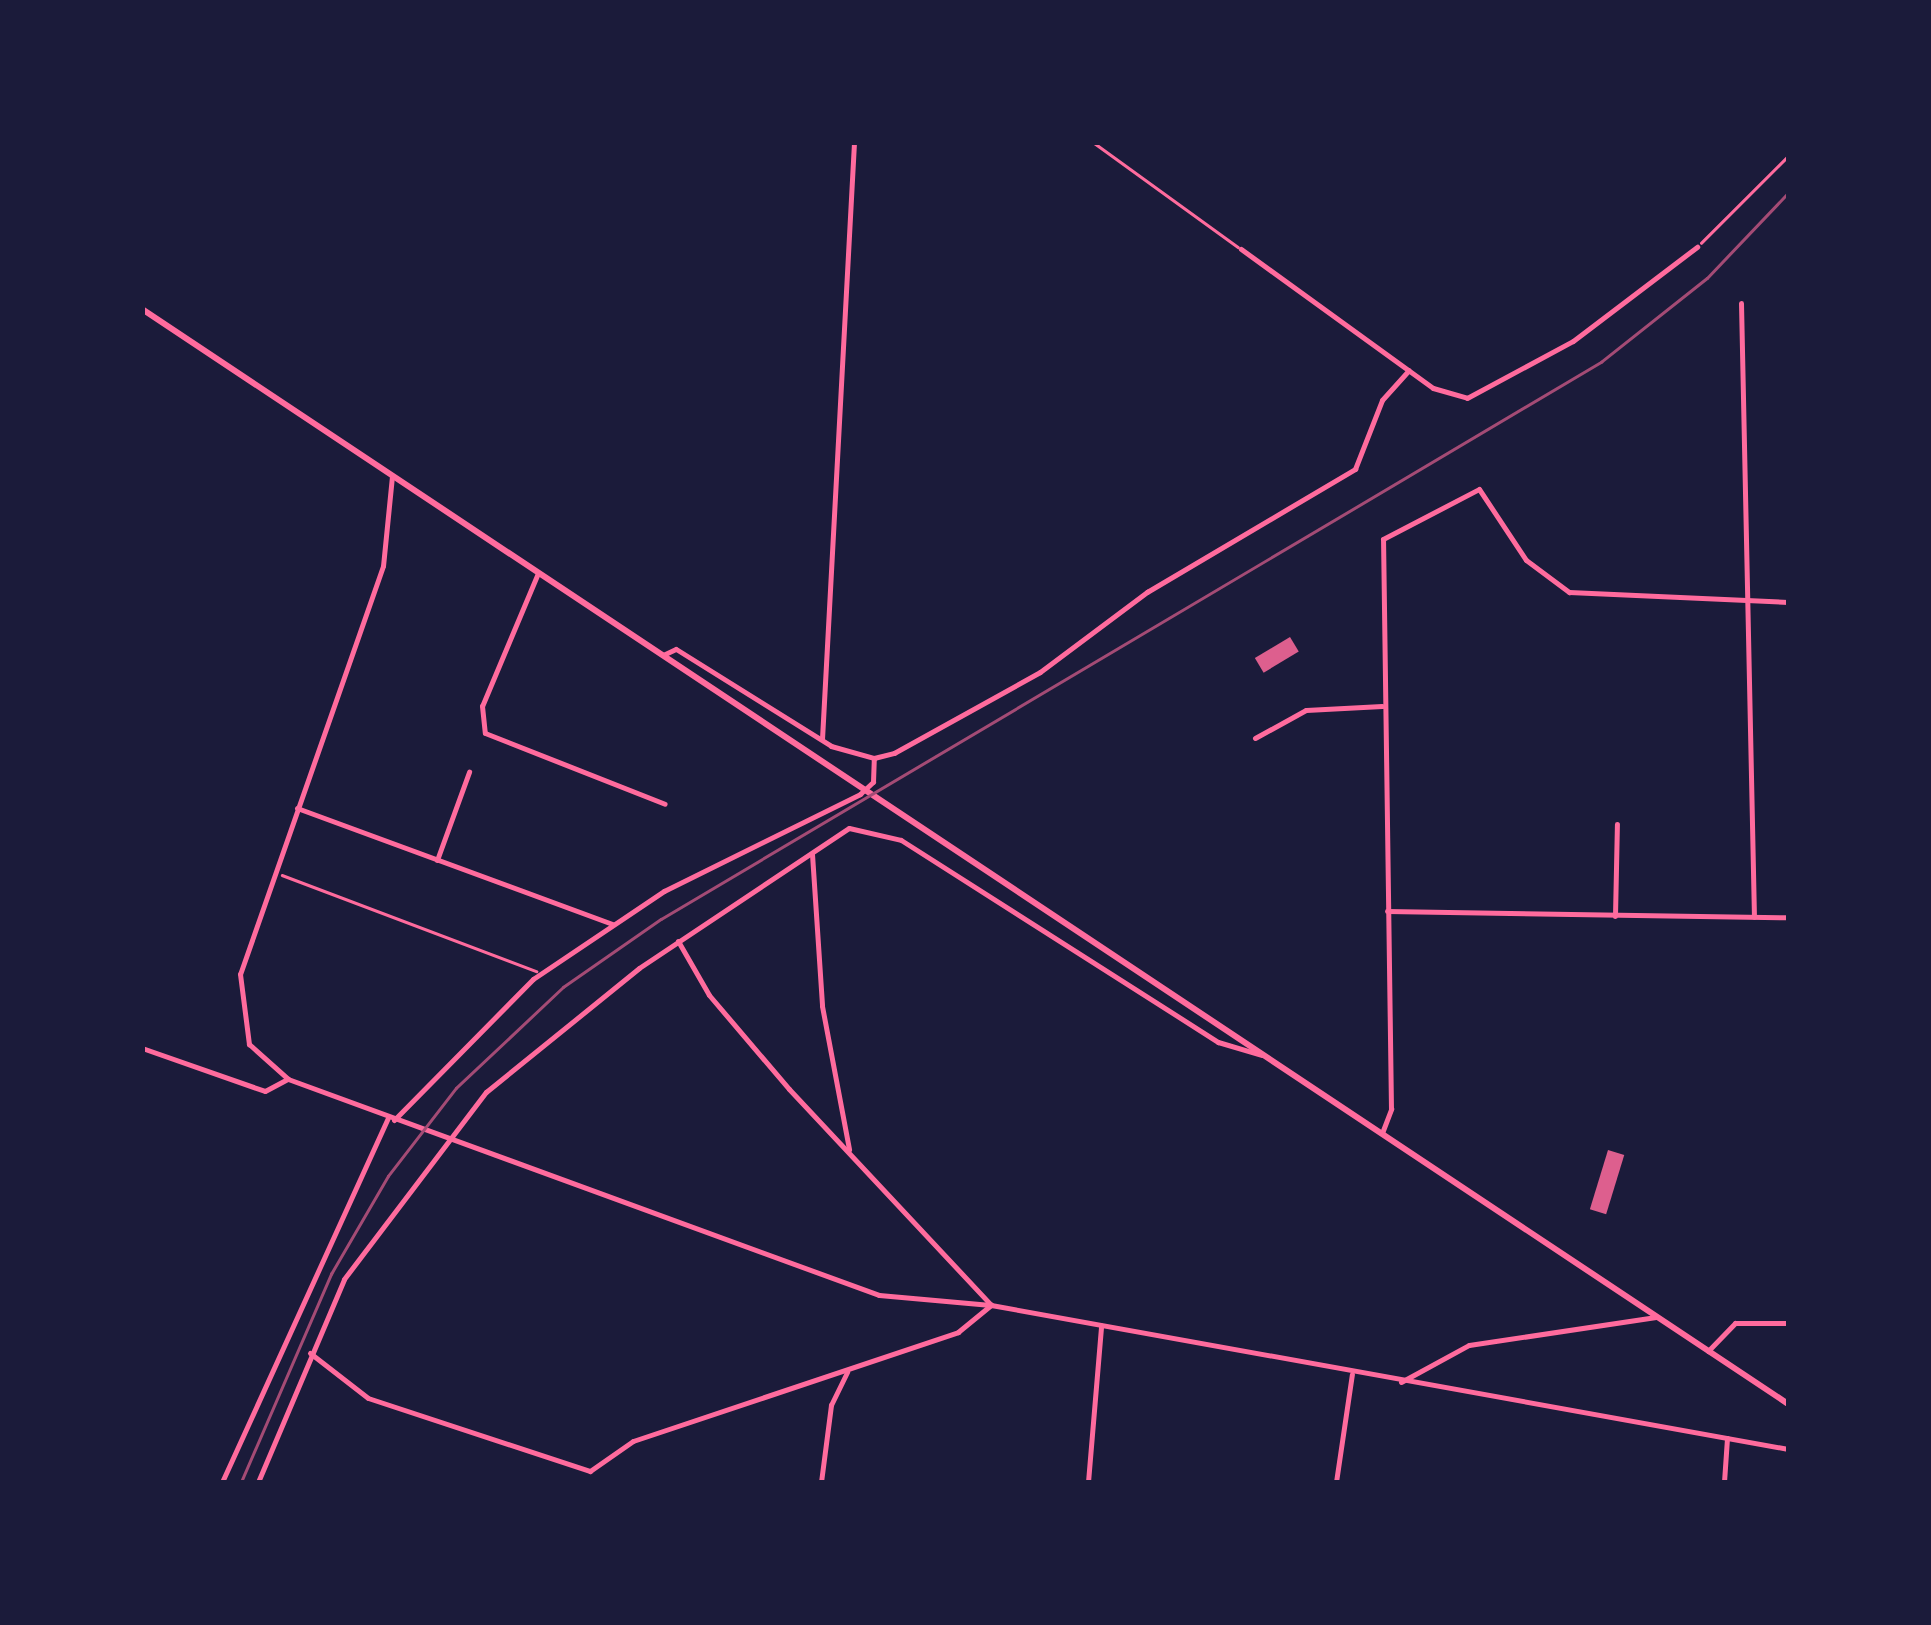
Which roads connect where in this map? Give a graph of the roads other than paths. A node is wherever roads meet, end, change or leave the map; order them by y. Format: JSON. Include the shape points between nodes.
{"nodes":[{"id":1,"x":854,"y":142,"type":"edge"},
{"id":2,"x":1697,"y":248,"type":"road end"},
{"id":3,"x":1241,"y":249,"type":"road end"},
{"id":4,"x":1742,"y":303,"type":"dead end"},
{"id":5,"x":142,"y":310,"type":"edge"},
{"id":6,"x":1409,"y":370,"type":"junction"},
{"id":7,"x":392,"y":476,"type":"junction"},
{"id":8,"x":538,"y":574,"type":"junction"},
{"id":9,"x":1746,"y":602,"type":"junction"},
{"id":10,"x":1788,"y":602,"type":"edge"},
{"id":11,"x":662,"y":656,"type":"junction"},
{"id":12,"x":1382,"y":706,"type":"junction"},
{"id":13,"x":1255,"y":738,"type":"dead end"},
{"id":14,"x":822,"y":740,"type":"junction"},
{"id":15,"x":874,"y":758,"type":"junction"},
{"id":16,"x":469,"y":772,"type":"dead end"},
{"id":17,"x":665,"y":804,"type":"dead end"},
{"id":18,"x":297,"y":808,"type":"junction"},
{"id":19,"x":1617,"y":824,"type":"dead end"},
{"id":20,"x":812,"y":854,"type":"junction"},
{"id":21,"x":436,"y":860,"type":"junction"},
{"id":22,"x":1387,"y":911,"type":"junction"},
{"id":23,"x":1616,"y":916,"type":"junction"},
{"id":24,"x":1754,"y":917,"type":"junction"},
{"id":25,"x":1788,"y":917,"type":"edge"},
{"id":26,"x":612,"y":924,"type":"junction"},
{"id":27,"x":678,"y":941,"type":"junction"},
{"id":28,"x":142,"y":1048,"type":"edge"},
{"id":29,"x":1262,"y":1055,"type":"junction"},
{"id":30,"x":288,"y":1080,"type":"junction"},
{"id":31,"x":391,"y":1119,"type":"junction"},
{"id":32,"x":1382,"y":1134,"type":"junction"},
{"id":33,"x":449,"y":1141,"type":"junction"},
{"id":34,"x":850,"y":1152,"type":"junction"},
{"id":35,"x":991,"y":1305,"type":"junction"},
{"id":36,"x":1656,"y":1317,"type":"junction"},
{"id":37,"x":1788,"y":1323,"type":"edge"},
{"id":38,"x":1101,"y":1326,"type":"junction"},
{"id":39,"x":1708,"y":1351,"type":"junction"},
{"id":40,"x":310,"y":1353,"type":"junction"},
{"id":41,"x":847,"y":1372,"type":"junction"},
{"id":42,"x":1352,"y":1374,"type":"junction"},
{"id":43,"x":1401,"y":1382,"type":"junction"},
{"id":44,"x":1788,"y":1404,"type":"edge"},
{"id":45,"x":1727,"y":1438,"type":"junction"},
{"id":46,"x":1788,"y":1449,"type":"edge"},
{"id":47,"x":222,"y":1482,"type":"edge"},
{"id":48,"x":258,"y":1482,"type":"edge"},
{"id":49,"x":820,"y":1482,"type":"edge"},
{"id":50,"x":1088,"y":1482,"type":"edge"},
{"id":51,"x":1336,"y":1482,"type":"edge"},
{"id":52,"x":1724,"y":1482,"type":"edge"}],
"edges":[{"from":1,"to":14,"type":"street"},
{"from":2,"to":6,"type":"street","via":[[1633,301],[1483,395],[1454,395]]},
{"from":3,"to":6,"type":"street"},
{"from":4,"to":9,"type":"street"},
{"from":5,"to":7,"type":"main road"},
{"from":6,"to":15,"type":"street","via":[[1382,400],[1355,468],[1147,592],[1040,672]]},
{"from":7,"to":8,"type":"main road"},
{"from":7,"to":18,"type":"street","via":[[383,566]]},
{"from":8,"to":11,"type":"main road"},
{"from":8,"to":17,"type":"street","via":[[482,706],[485,733]]},
{"from":9,"to":10,"type":"street"},
{"from":9,"to":12,"type":"street","via":[[1568,592],[1526,560],[1479,489],[1380,543]]},
{"from":9,"to":24,"type":"street"},
{"from":11,"to":14,"type":"street","via":[[676,649]]},
{"from":11,"to":29,"type":"main road"},
{"from":12,"to":13,"type":"street","via":[[1306,710]]},
{"from":12,"to":22,"type":"street"},
{"from":14,"to":15,"type":"street"},
{"from":15,"to":26,"type":"street","via":[[873,782],[860,794]]},
{"from":16,"to":21,"type":"street"},
{"from":18,"to":21,"type":"street"},
{"from":18,"to":30,"type":"street","via":[[237,1003],[249,1044]]},
{"from":19,"to":23,"type":"street"},
{"from":20,"to":27,"type":"street"},
{"from":20,"to":29,"type":"street","via":[[848,828],[878,828],[1218,1042]]},
{"from":20,"to":34,"type":"street","via":[[822,1006]]},
{"from":21,"to":26,"type":"street"},
{"from":22,"to":23,"type":"street"},
{"from":22,"to":32,"type":"street","via":[[1391,1109]]},
{"from":23,"to":24,"type":"street"},
{"from":24,"to":25,"type":"street"},
{"from":26,"to":31,"type":"street","via":[[486,1020]]},
{"from":27,"to":33,"type":"street","via":[[509,1068]]},
{"from":27,"to":34,"type":"street","via":[[709,995]]},
{"from":28,"to":30,"type":"street","via":[[254,1089]]},
{"from":29,"to":32,"type":"main road"},
{"from":30,"to":31,"type":"street"},
{"from":31,"to":33,"type":"street"},
{"from":31,"to":47,"type":"street"},
{"from":32,"to":36,"type":"main road"},
{"from":33,"to":35,"type":"street","via":[[879,1295]]},
{"from":33,"to":40,"type":"street","via":[[344,1279]]},
{"from":34,"to":35,"type":"street"},
{"from":35,"to":38,"type":"street"},
{"from":35,"to":41,"type":"street","via":[[958,1332]]},
{"from":36,"to":39,"type":"main road"},
{"from":36,"to":43,"type":"street","via":[[1469,1345]]},
{"from":37,"to":39,"type":"street","via":[[1735,1323]]},
{"from":38,"to":42,"type":"street"},
{"from":38,"to":50,"type":"street"},
{"from":39,"to":44,"type":"main road"},
{"from":40,"to":41,"type":"street","via":[[368,1398],[590,1471],[634,1441]]},
{"from":40,"to":48,"type":"street"},
{"from":41,"to":49,"type":"street","via":[[832,1405]]},
{"from":42,"to":43,"type":"street"},
{"from":42,"to":51,"type":"street"},
{"from":43,"to":45,"type":"street"},
{"from":45,"to":46,"type":"street"},
{"from":45,"to":52,"type":"street"}]}
